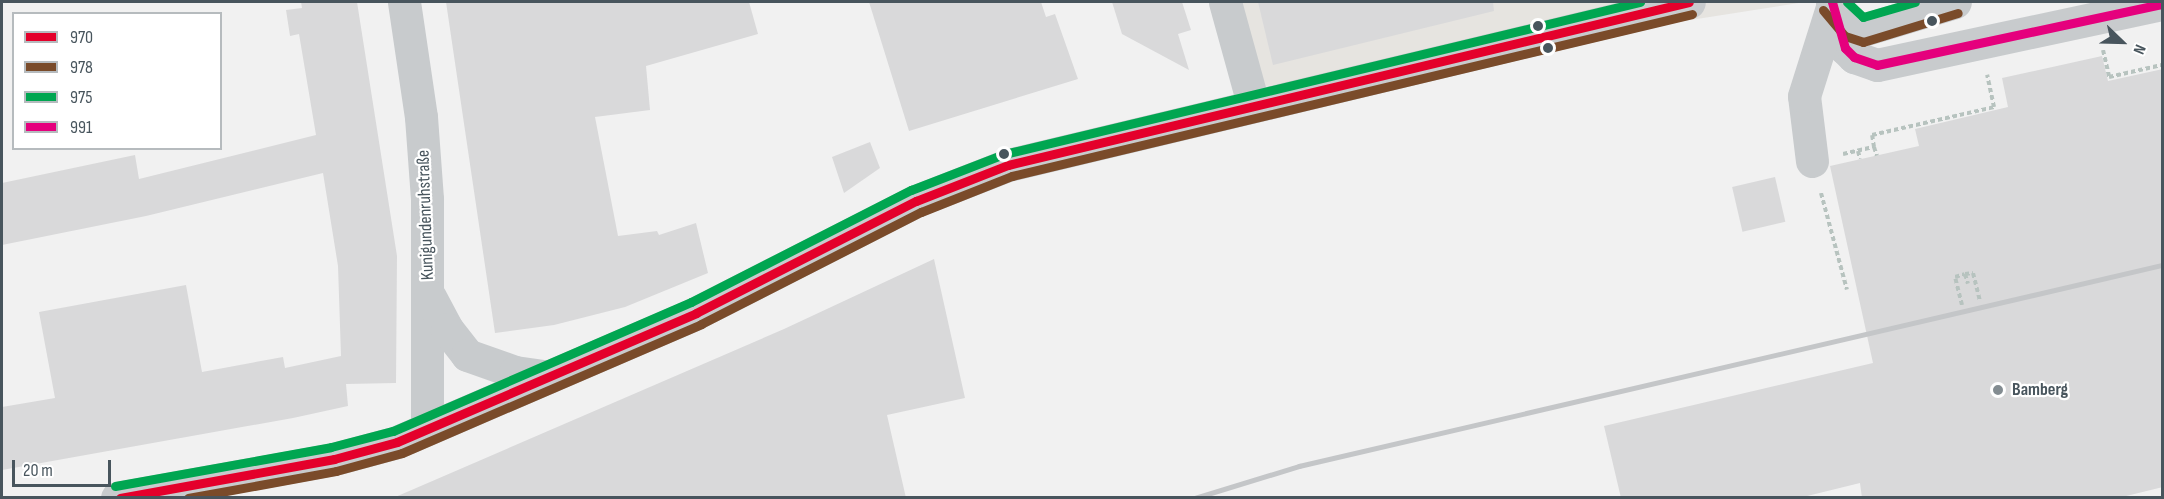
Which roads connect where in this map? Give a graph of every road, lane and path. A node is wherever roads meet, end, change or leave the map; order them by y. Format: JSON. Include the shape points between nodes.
{"nodes":[{"id":1,"x":404,"y":2,"type":"edge"},
{"id":2,"x":1225,"y":2,"type":"edge"},
{"id":3,"x":1689,"y":2,"type":"edge"},
{"id":4,"x":1955,"y":2,"type":"edge"},
{"id":5,"x":1832,"y":3,"type":"edge"},
{"id":6,"x":2163,"y":4,"type":"edge"},
{"id":7,"x":2092,"y":47,"type":"dead end"},
{"id":8,"x":2163,"y":65,"type":"edge"},
{"id":9,"x":1994,"y":70,"type":"dead end"},
{"id":10,"x":1252,"y":104,"type":"junction"},
{"id":11,"x":1874,"y":147,"type":"junction"},
{"id":12,"x":1858,"y":151,"type":"junction"},
{"id":13,"x":1877,"y":156,"type":"dead end"},
{"id":14,"x":1860,"y":159,"type":"dead end"},
{"id":15,"x":1812,"y":161,"type":"junction"},
{"id":16,"x":1965,"y":274,"type":"junction"},
{"id":17,"x":1968,"y":284,"type":"dead end"},
{"id":18,"x":1847,"y":290,"type":"dead end"},
{"id":19,"x":429,"y":295,"type":"junction"},
{"id":20,"x":1980,"y":301,"type":"dead end"},
{"id":21,"x":1962,"y":305,"type":"dead end"},
{"id":22,"x":549,"y":377,"type":"junction"},
{"id":23,"x":427,"y":429,"type":"junction"},
{"id":24,"x":117,"y":498,"type":"edge"}],
"edges":[{"from":1,"to":19,"type":"street","name":"Kunigundenruhstraße","via":[[421,117]]},
{"from":2,"to":10,"type":"street"},
{"from":3,"to":10,"type":"street"},
{"from":4,"to":5,"type":"street","via":[[1863,30],[1853,27]]},
{"from":5,"to":6,"type":"street","via":[[1845,48],[1854,57],[1877,65]]},
{"from":5,"to":15,"type":"street","via":[[1804,96]]},
{"from":7,"to":8,"type":"path","via":[[2102,45],[2109,77]]},
{"from":9,"to":11,"type":"path","via":[[1986,72],[1994,107],[1872,135]]},
{"from":10,"to":22,"type":"street","via":[[1008,165],[959,182],[696,313]]},
{"from":11,"to":12,"type":"path"},
{"from":11,"to":13,"type":"path"},
{"from":12,"to":14,"type":"path"},
{"from":12,"to":15,"type":"path"},
{"from":15,"to":18,"type":"path"},
{"from":16,"to":17,"type":"path"},
{"from":16,"to":20,"type":"path","via":[[1973,273]]},
{"from":16,"to":21,"type":"path","via":[[1955,277]]},
{"from":19,"to":22,"type":"street","via":[[467,355],[515,372]]},
{"from":19,"to":23,"type":"street","name":"Kunigundenruhstraße"},
{"from":22,"to":23,"type":"street"},
{"from":23,"to":24,"type":"street","via":[[397,442],[334,459]]}]}
